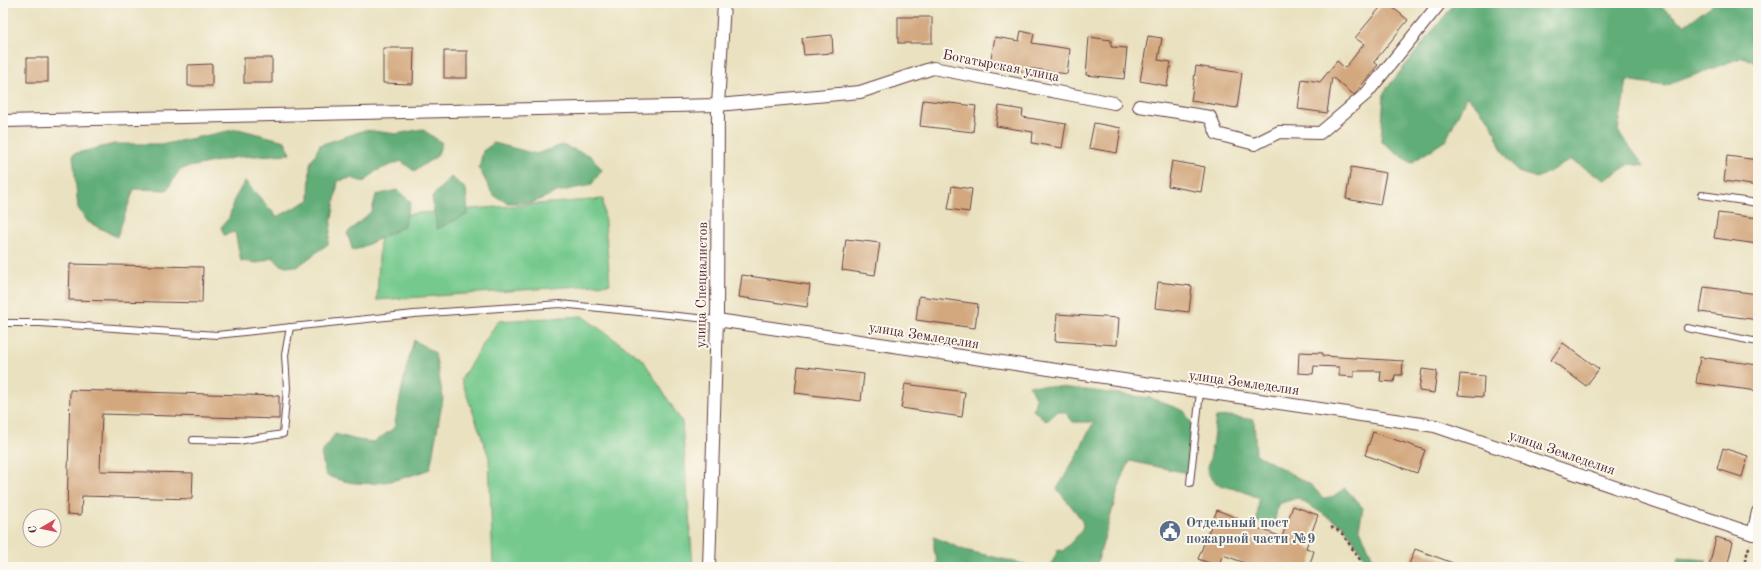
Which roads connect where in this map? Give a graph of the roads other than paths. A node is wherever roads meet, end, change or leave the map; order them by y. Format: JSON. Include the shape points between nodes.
{"nodes":[{"id":1,"x":724,"y":3,"type":"edge"},
{"id":2,"x":1440,"y":3,"type":"edge"},
{"id":3,"x":1114,"y":103,"type":"dead end"},
{"id":4,"x":718,"y":105,"type":"junction"},
{"id":5,"x":1139,"y":106,"type":"dead end"},
{"id":6,"x":3,"y":121,"type":"edge"},
{"id":7,"x":1702,"y":195,"type":"dead end"},
{"id":8,"x":1758,"y":203,"type":"edge"},
{"id":9,"x":717,"y":320,"type":"junction"},
{"id":10,"x":3,"y":323,"type":"edge"},
{"id":11,"x":290,"y":327,"type":"junction"},
{"id":12,"x":1687,"y":328,"type":"dead end"},
{"id":13,"x":1758,"y":342,"type":"edge"},
{"id":14,"x":1200,"y":392,"type":"junction"},
{"id":15,"x":193,"y":440,"type":"dead end"},
{"id":16,"x":1190,"y":483,"type":"dead end"},
{"id":17,"x":1758,"y":512,"type":"edge"},
{"id":18,"x":709,"y":567,"type":"edge"}],
"edges":[{"from":1,"to":4,"type":"street","name":"улица Специалистов"},
{"from":2,"to":5,"type":"street","via":[[1366,94],[1320,133],[1279,132],[1255,144],[1217,134],[1210,117]]},
{"from":3,"to":4,"type":"street","name":"Богатырская улица","via":[[933,68],[860,92]]},
{"from":4,"to":6,"type":"street","name":"Богатырская улица"},
{"from":4,"to":9,"type":"street","name":"улица Специалистов"},
{"from":7,"to":8,"type":"lane"},
{"from":9,"to":11,"type":"lane","via":[[560,304],[414,314]]},
{"from":9,"to":14,"type":"street","name":"улица Земледелия"},
{"from":9,"to":18,"type":"street","name":"улица Специалистов"},
{"from":10,"to":11,"type":"lane","via":[[216,334]]},
{"from":11,"to":15,"type":"lane","via":[[285,355],[287,388],[283,434],[238,441]]},
{"from":12,"to":13,"type":"lane"},
{"from":14,"to":16,"type":"lane"},
{"from":14,"to":17,"type":"street","name":"улица Земледелия","via":[[1435,426],[1754,534]]}]}
